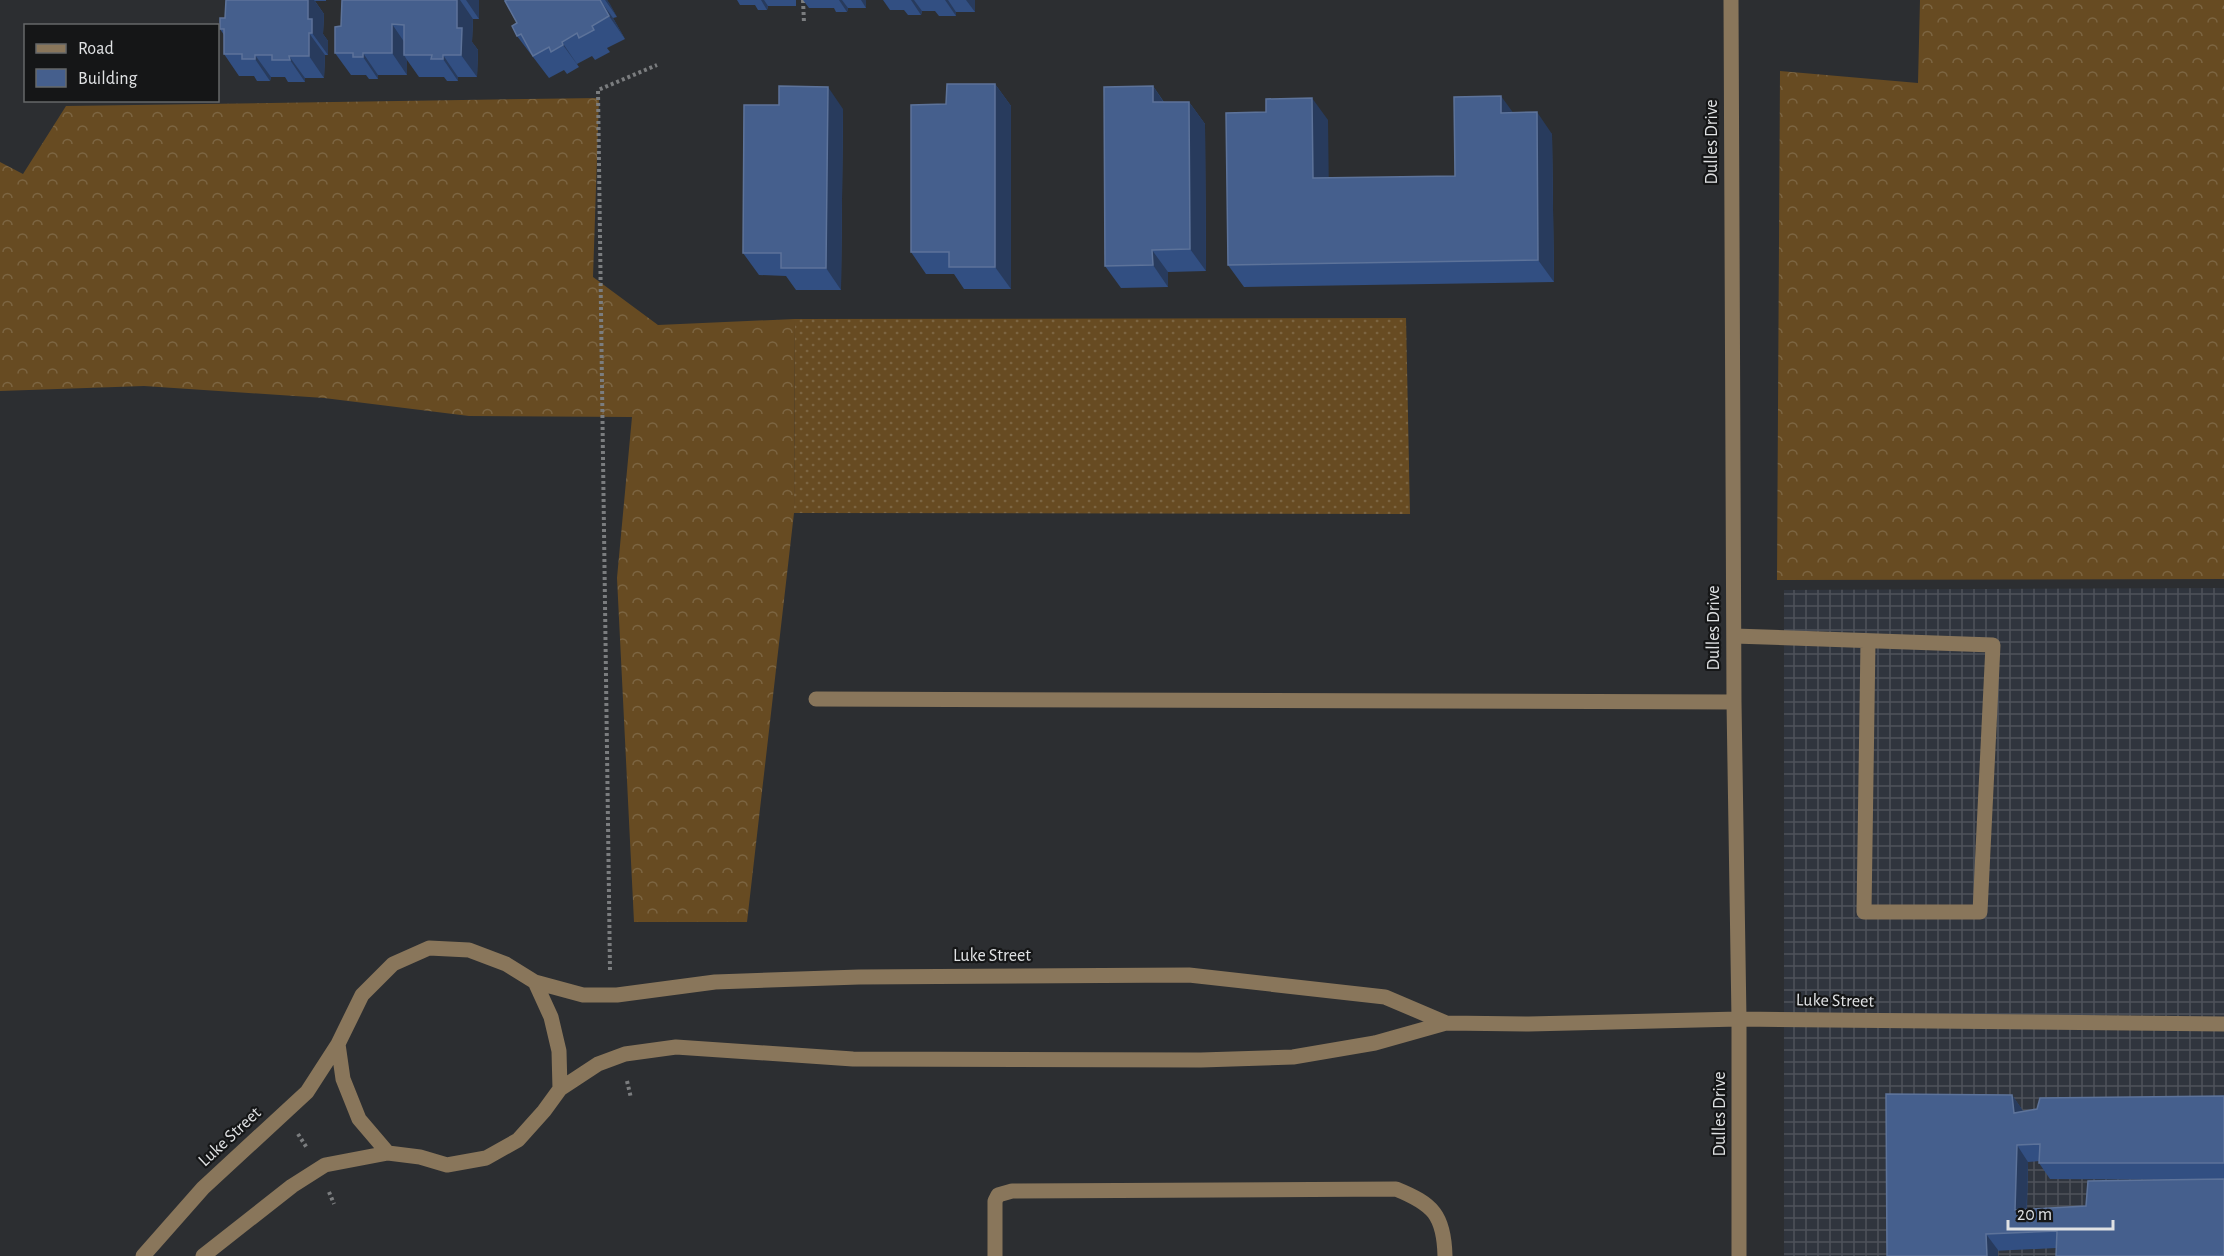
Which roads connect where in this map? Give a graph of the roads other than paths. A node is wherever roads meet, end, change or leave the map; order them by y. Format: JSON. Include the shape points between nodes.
{"nodes":[{"id":1,"x":1731,"y":0,"type":"edge"},
{"id":2,"x":1734,"y":636,"type":"junction"},
{"id":3,"x":1868,"y":641,"type":"junction"},
{"id":4,"x":816,"y":699,"type":"dead end"},
{"id":5,"x":1734,"y":702,"type":"junction"},
{"id":6,"x":535,"y":982,"type":"junction"},
{"id":7,"x":1739,"y":1019,"type":"junction"},
{"id":8,"x":1446,"y":1023,"type":"junction"},
{"id":9,"x":2224,"y":1024,"type":"edge"},
{"id":10,"x":339,"y":1044,"type":"junction"},
{"id":11,"x":560,"y":1089,"type":"junction"},
{"id":12,"x":388,"y":1153,"type":"junction"},
{"id":13,"x":142,"y":1256,"type":"edge"},
{"id":14,"x":203,"y":1256,"type":"edge"},
{"id":15,"x":995,"y":1256,"type":"edge"},
{"id":16,"x":1445,"y":1256,"type":"edge"},
{"id":17,"x":1739,"y":1256,"type":"edge"}],
"edges":[{"from":1,"to":2,"type":"street","name":"Dulles Drive"},
{"from":2,"to":3,"type":"street"},
{"from":2,"to":5,"type":"street","name":"Dulles Drive"},
{"from":3,"to":3,"type":"street","via":[[1993,645],[1980,912],[1864,912]]},
{"from":4,"to":5,"type":"street"},
{"from":5,"to":7,"type":"street","name":"Dulles Drive"},
{"from":6,"to":8,"type":"street","name":"Luke Street","via":[[583,995],[715,982],[859,977],[1189,975],[1385,997]]},
{"from":6,"to":10,"type":"street","name":"Luke Street","via":[[506,964],[468,950],[429,948],[393,964],[362,995]]},
{"from":6,"to":11,"type":"street","via":[[551,1017],[559,1051]]},
{"from":7,"to":8,"type":"street","name":"Luke Street"},
{"from":7,"to":9,"type":"street","name":"Luke Street"},
{"from":7,"to":17,"type":"street","name":"Dulles Drive"},
{"from":8,"to":11,"type":"street","name":"Luke Street","via":[[1374,1043],[1293,1057],[1213,1060],[853,1059],[676,1047],[625,1054],[598,1064]]},
{"from":10,"to":12,"type":"street","via":[[343,1079],[359,1119]]},
{"from":10,"to":13,"type":"street","name":"Luke Street","via":[[307,1092],[203,1188]]},
{"from":11,"to":12,"type":"street","name":"Luke Street","via":[[518,1140],[486,1158],[447,1165]]},
{"from":12,"to":14,"type":"street","name":"Luke Street","via":[[325,1165]]},
{"from":15,"to":16,"type":"street","via":[[995,1202],[998,1195],[1012,1191],[1372,1189],[1396,1189],[1417,1197],[1434,1210],[1444,1233]]}]}
